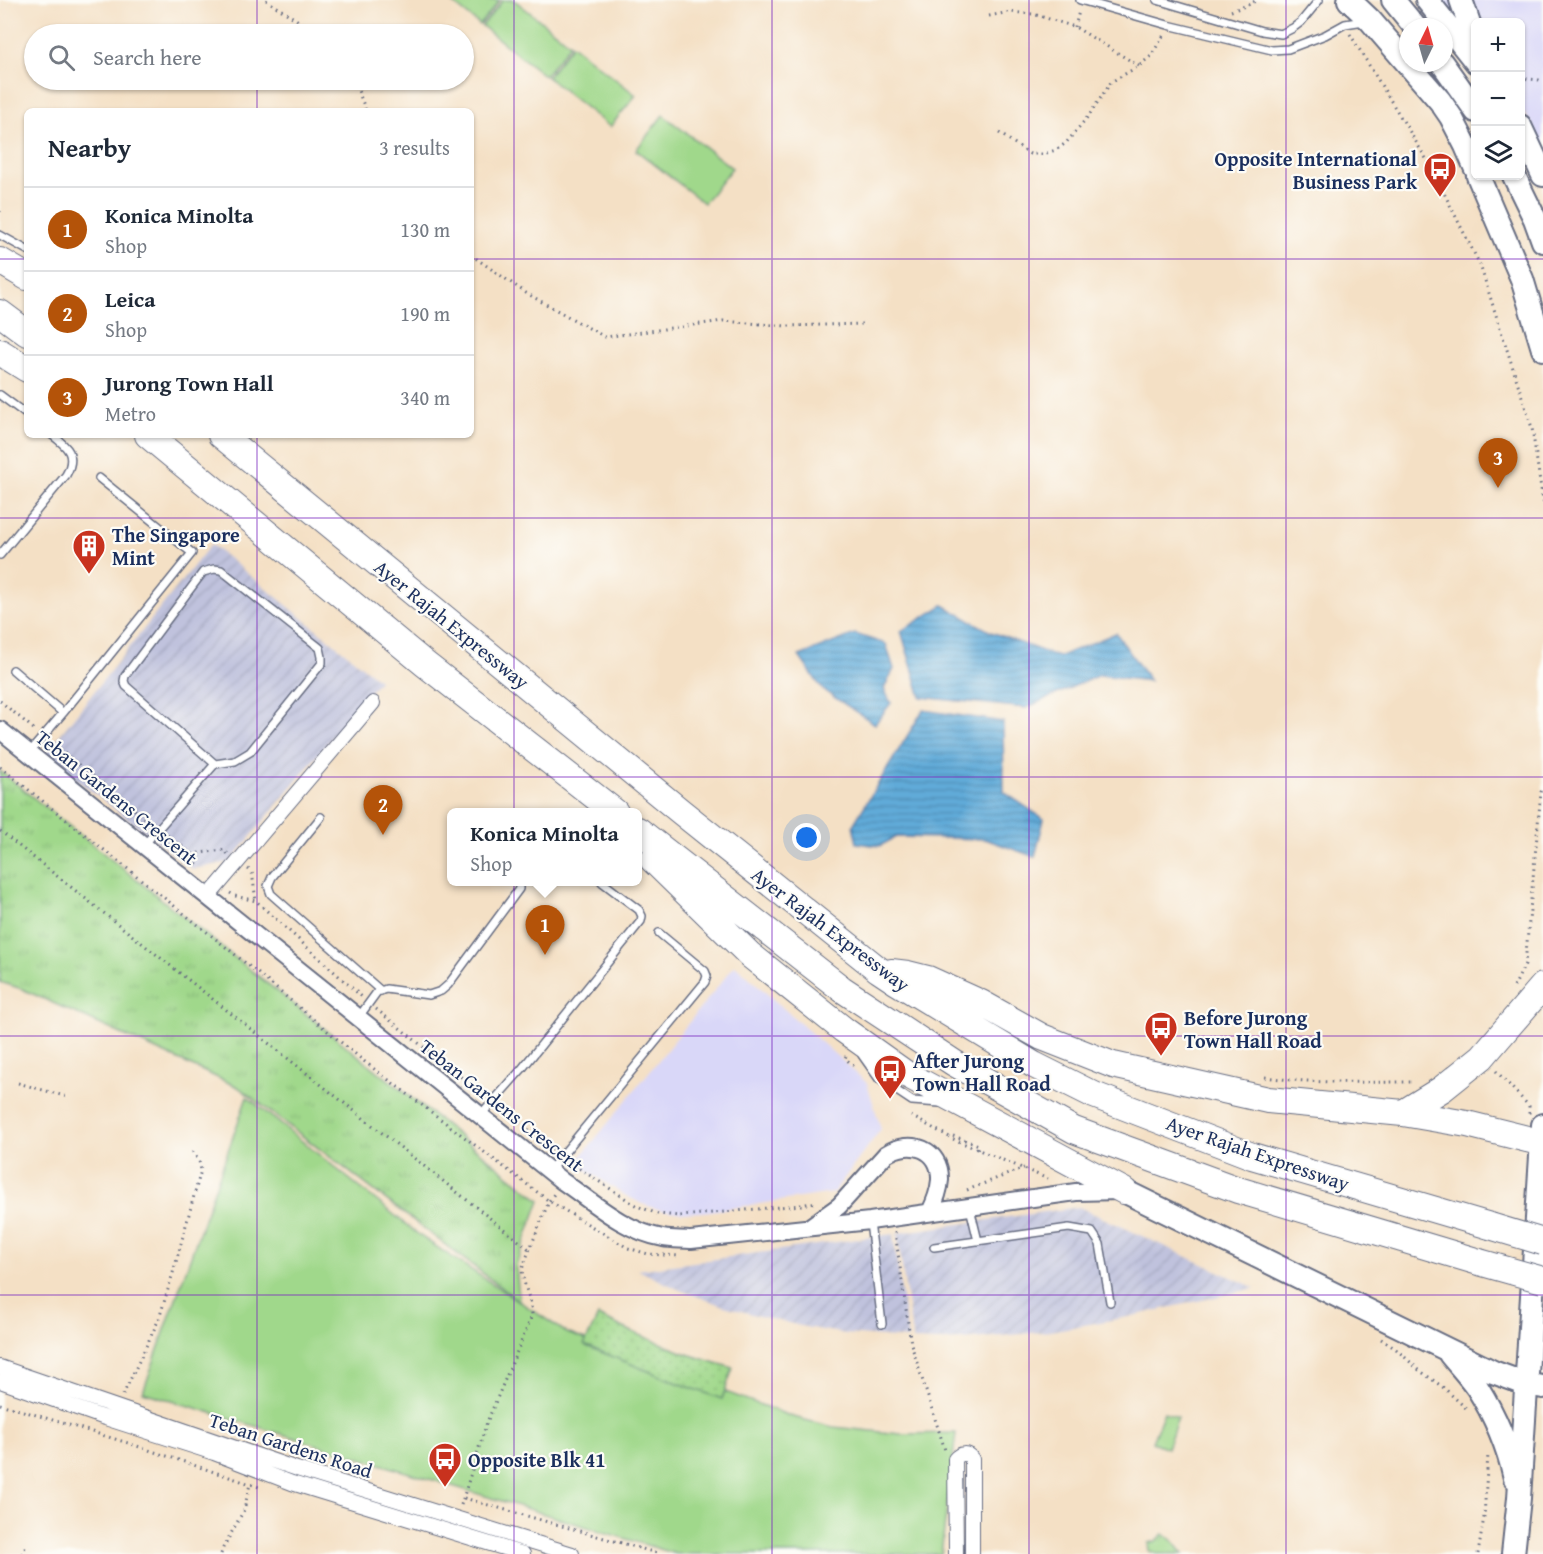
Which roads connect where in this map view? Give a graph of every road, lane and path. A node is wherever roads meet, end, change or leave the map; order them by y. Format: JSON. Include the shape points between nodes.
{"nodes":[{"id":1,"x":266,"y":0,"type":"edge"},
{"id":2,"x":1080,"y":0,"type":"edge"},
{"id":3,"x":1157,"y":0,"type":"edge"},
{"id":4,"x":1257,"y":0,"type":"edge"},
{"id":5,"x":1319,"y":0,"type":"edge"},
{"id":6,"x":1349,"y":0,"type":"edge"},
{"id":7,"x":1393,"y":0,"type":"edge"},
{"id":8,"x":1419,"y":0,"type":"edge"},
{"id":9,"x":1427,"y":0,"type":"edge"},
{"id":10,"x":1461,"y":0,"type":"edge"},
{"id":11,"x":1079,"y":8,"type":"dead end"},
{"id":12,"x":1365,"y":10,"type":"edge"},
{"id":13,"x":989,"y":16,"type":"dead end"},
{"id":14,"x":1215,"y":17,"type":"junction"},
{"id":15,"x":1409,"y":18,"type":"edge"},
{"id":16,"x":1418,"y":18,"type":"edge"},
{"id":17,"x":301,"y":24,"type":"edge"},
{"id":18,"x":1345,"y":24,"type":"junction"},
{"id":19,"x":1168,"y":26,"type":"junction"},
{"id":20,"x":1075,"y":27,"type":"junction"},
{"id":21,"x":1471,"y":29,"type":"edge"},
{"id":22,"x":1471,"y":56,"type":"edge"},
{"id":23,"x":1139,"y":66,"type":"junction"},
{"id":24,"x":1448,"y":72,"type":"edge"},
{"id":25,"x":1525,"y":78,"type":"edge"},
{"id":26,"x":1543,"y":82,"type":"edge"},
{"id":27,"x":358,"y":90,"type":"edge"},
{"id":28,"x":1471,"y":104,"type":"edge"},
{"id":29,"x":365,"y":108,"type":"edge"},
{"id":30,"x":999,"y":133,"type":"dead end"},
{"id":31,"x":1525,"y":135,"type":"edge"},
{"id":32,"x":1471,"y":158,"type":"edge"},
{"id":33,"x":1543,"y":175,"type":"edge"},
{"id":34,"x":1480,"y":180,"type":"edge"},
{"id":35,"x":1516,"y":180,"type":"edge"},
{"id":36,"x":0,"y":235,"type":"edge"},
{"id":37,"x":1543,"y":241,"type":"edge"},
{"id":38,"x":24,"y":248,"type":"edge"},
{"id":39,"x":474,"y":257,"type":"edge"},
{"id":40,"x":0,"y":261,"type":"edge"},
{"id":41,"x":24,"y":276,"type":"edge"},
{"id":42,"x":0,"y":313,"type":"edge"},
{"id":43,"x":862,"y":324,"type":"dead end"},
{"id":44,"x":24,"y":331,"type":"edge"},
{"id":45,"x":1543,"y":349,"type":"edge"},
{"id":46,"x":0,"y":352,"type":"edge"},
{"id":47,"x":24,"y":367,"type":"edge"},
{"id":48,"x":0,"y":395,"type":"edge"},
{"id":49,"x":24,"y":414,"type":"edge"},
{"id":50,"x":56,"y":438,"type":"edge"},
{"id":51,"x":152,"y":438,"type":"edge"},
{"id":52,"x":225,"y":438,"type":"edge"},
{"id":53,"x":99,"y":478,"type":"dead end"},
{"id":54,"x":1543,"y":502,"type":"edge"},
{"id":55,"x":0,"y":555,"type":"edge"},
{"id":56,"x":13,"y":670,"type":"dead end"},
{"id":57,"x":0,"y":700,"type":"edge"},
{"id":58,"x":373,"y":703,"type":"dead end"},
{"id":59,"x":63,"y":713,"type":"junction"},
{"id":60,"x":0,"y":730,"type":"edge"},
{"id":61,"x":43,"y":736,"type":"junction"},
{"id":62,"x":29,"y":753,"type":"junction"},
{"id":63,"x":215,"y":764,"type":"junction"},
{"id":64,"x":0,"y":767,"type":"edge"},
{"id":65,"x":566,"y":774,"type":"junction"},
{"id":66,"x":1543,"y":788,"type":"edge"},
{"id":67,"x":600,"y":808,"type":"edge"},
{"id":68,"x":609,"y":808,"type":"edge"},
{"id":69,"x":321,"y":817,"type":"dead end"},
{"id":70,"x":159,"y":828,"type":"junction"},
{"id":71,"x":0,"y":831,"type":"edge"},
{"id":72,"x":642,"y":833,"type":"edge"},
{"id":73,"x":144,"y":845,"type":"junction"},
{"id":74,"x":642,"y":849,"type":"edge"},
{"id":75,"x":519,"y":886,"type":"edge"},
{"id":76,"x":607,"y":886,"type":"edge"},
{"id":77,"x":213,"y":891,"type":"junction"},
{"id":78,"x":659,"y":933,"type":"dead end"},
{"id":79,"x":879,"y":970,"type":"junction"},
{"id":80,"x":1543,"y":986,"type":"edge"},
{"id":81,"x":381,"y":991,"type":"junction"},
{"id":82,"x":1510,"y":994,"type":"dead end"},
{"id":83,"x":369,"y":1003,"type":"junction"},
{"id":84,"x":358,"y":1018,"type":"junction"},
{"id":85,"x":1482,"y":1057,"type":"junction"},
{"id":86,"x":1422,"y":1082,"type":"dead end"},
{"id":87,"x":18,"y":1083,"type":"dead end"},
{"id":88,"x":1237,"y":1085,"type":"dead end"},
{"id":89,"x":1265,"y":1089,"type":"junction"},
{"id":90,"x":69,"y":1097,"type":"dead end"},
{"id":91,"x":493,"y":1102,"type":"junction"},
{"id":92,"x":1529,"y":1106,"type":"dead end"},
{"id":93,"x":1403,"y":1113,"type":"junction"},
{"id":94,"x":481,"y":1116,"type":"junction"},
{"id":95,"x":911,"y":1116,"type":"dead end"},
{"id":96,"x":953,"y":1136,"type":"dead end"},
{"id":97,"x":1542,"y":1137,"type":"edge"},
{"id":98,"x":190,"y":1148,"type":"dead end"},
{"id":99,"x":977,"y":1149,"type":"junction"},
{"id":100,"x":561,"y":1157,"type":"junction"},
{"id":101,"x":1024,"y":1168,"type":"junction"},
{"id":102,"x":556,"y":1176,"type":"junction"},
{"id":103,"x":1124,"y":1191,"type":"junction"},
{"id":104,"x":1076,"y":1192,"type":"junction"},
{"id":105,"x":958,"y":1194,"type":"dead end"},
{"id":106,"x":549,"y":1201,"type":"junction"},
{"id":107,"x":822,"y":1201,"type":"dead end"},
{"id":108,"x":970,"y":1207,"type":"junction"},
{"id":109,"x":930,"y":1212,"type":"junction"},
{"id":110,"x":870,"y":1221,"type":"junction"},
{"id":111,"x":894,"y":1226,"type":"dead end"},
{"id":112,"x":810,"y":1227,"type":"junction"},
{"id":113,"x":978,"y":1241,"type":"junction"},
{"id":114,"x":1543,"y":1242,"type":"edge"},
{"id":115,"x":934,"y":1247,"type":"dead end"},
{"id":116,"x":530,"y":1249,"type":"junction"},
{"id":117,"x":1543,"y":1280,"type":"edge"},
{"id":118,"x":1110,"y":1302,"type":"dead end"},
{"id":119,"x":882,"y":1324,"type":"dead end"},
{"id":120,"x":1384,"y":1330,"type":"junction"},
{"id":121,"x":1445,"y":1348,"type":"junction"},
{"id":122,"x":0,"y":1367,"type":"edge"},
{"id":123,"x":0,"y":1382,"type":"edge"},
{"id":124,"x":1535,"y":1385,"type":"edge"},
{"id":125,"x":123,"y":1395,"type":"dead end"},
{"id":126,"x":0,"y":1404,"type":"edge"},
{"id":127,"x":1474,"y":1416,"type":"dead end"},
{"id":128,"x":1488,"y":1448,"type":"dead end"},
{"id":129,"x":955,"y":1460,"type":"junction"},
{"id":130,"x":297,"y":1469,"type":"junction"},
{"id":131,"x":253,"y":1478,"type":"dead end"},
{"id":132,"x":292,"y":1483,"type":"junction"},
{"id":133,"x":250,"y":1484,"type":"junction"},
{"id":134,"x":464,"y":1498,"type":"junction"},
{"id":135,"x":1519,"y":1498,"type":"junction"},
{"id":136,"x":457,"y":1519,"type":"junction"},
{"id":137,"x":26,"y":1545,"type":"dead end"},
{"id":138,"x":22,"y":1554,"type":"edge"},
{"id":139,"x":221,"y":1554,"type":"edge"},
{"id":140,"x":523,"y":1554,"type":"edge"},
{"id":141,"x":572,"y":1554,"type":"edge"},
{"id":142,"x":660,"y":1554,"type":"edge"},
{"id":143,"x":956,"y":1554,"type":"edge"},
{"id":144,"x":972,"y":1554,"type":"edge"},
{"id":145,"x":1478,"y":1554,"type":"edge"},
{"id":146,"x":1513,"y":1554,"type":"edge"}],
"edges":[{"from":1,"to":17,"type":"path"},
{"from":2,"to":19,"type":"lane"},
{"from":3,"to":14,"type":"lane"},
{"from":4,"to":14,"type":"path"},
{"from":5,"to":14,"type":"lane","via":[[1301,22],[1281,34]]},
{"from":6,"to":12,"type":"main road"},
{"from":7,"to":15,"type":"main road"},
{"from":8,"to":16,"type":"main road"},
{"from":9,"to":22,"type":"main road"},
{"from":10,"to":21,"type":"main road"},
{"from":11,"to":20,"type":"path"},
{"from":12,"to":18,"type":"lane"},
{"from":12,"to":32,"type":"main road","via":[[1440,101]]},
{"from":13,"to":20,"type":"path","via":[[1010,12],[1033,14]]},
{"from":18,"to":19,"type":"lane","via":[[1288,49],[1272,50]]},
{"from":18,"to":54,"type":"path","via":[[1430,165],[1480,265],[1532,428]]},
{"from":19,"to":23,"type":"path","via":[[1152,56]]},
{"from":20,"to":23,"type":"path"},
{"from":23,"to":30,"type":"path","via":[[1111,82],[1084,121],[1056,150],[1030,154]]},
{"from":24,"to":28,"type":"main road"},
{"from":25,"to":26,"type":"path"},
{"from":27,"to":29,"type":"path"},
{"from":31,"to":33,"type":"main road"},
{"from":34,"to":45,"type":"main road","via":[[1522,279]]},
{"from":35,"to":37,"type":"main road"},
{"from":36,"to":38,"type":"lane"},
{"from":39,"to":43,"type":"path","via":[[526,293],[605,337],[723,321],[786,326]]},
{"from":40,"to":41,"type":"highway"},
{"from":42,"to":44,"type":"highway"},
{"from":46,"to":47,"type":"highway"},
{"from":48,"to":49,"type":"lane"},
{"from":50,"to":55,"type":"lane","via":[[69,451],[71,467]]},
{"from":51,"to":65,"type":"highway","via":[[425,664]]},
{"from":52,"to":79,"type":"highway","name":"Ayer Rajah Expressway"},
{"from":53,"to":59,"type":"lane","via":[[192,553]]},
{"from":56,"to":59,"type":"lane"},
{"from":57,"to":61,"type":"path"},
{"from":58,"to":77,"type":"street"},
{"from":59,"to":61,"type":"lane"},
{"from":60,"to":62,"type":"street","name":"Teban Gardens Crescent"},
{"from":61,"to":62,"type":"lane"},
{"from":61,"to":70,"type":"path"},
{"from":62,"to":73,"type":"street","name":"Teban Gardens Crescent"},
{"from":63,"to":63,"type":"lane","via":[[250,752],[322,663],[322,657],[320,648],[214,569],[203,572],[124,681]]},
{"from":63,"to":70,"type":"lane"},
{"from":64,"to":106,"type":"path","via":[[365,1062]]},
{"from":65,"to":67,"type":"highway"},
{"from":65,"to":68,"type":"highway"},
{"from":66,"to":82,"type":"path","via":[[1525,964]]},
{"from":69,"to":81,"type":"lane","via":[[268,886],[271,894]]},
{"from":70,"to":73,"type":"lane"},
{"from":70,"to":77,"type":"path","via":[[192,855]]},
{"from":71,"to":116,"type":"path"},
{"from":72,"to":117,"type":"highway","name":"Ayer Rajah Expressway","bridge":true,"via":[[842,989],[954,1063],[1074,1130],[1238,1190]]},
{"from":73,"to":77,"type":"street","name":"Teban Gardens Crescent"},
{"from":74,"to":103,"type":"highway","via":[[750,955],[844,1030],[906,1074]]},
{"from":75,"to":81,"type":"lane","via":[[441,991],[429,995],[394,989]]},
{"from":76,"to":91,"type":"lane","via":[[639,910],[641,921]]},
{"from":77,"to":83,"type":"path","via":[[256,901]]},
{"from":77,"to":84,"type":"street","name":"Teban Gardens Crescent"},
{"from":78,"to":100,"type":"lane","via":[[705,971],[705,982]]},
{"from":79,"to":89,"type":"highway","via":[[928,979],[1042,1037],[1119,1064]]},
{"from":79,"to":114,"type":"highway","name":"Ayer Rajah Expressway","bridge":true,"via":[[1034,1065],[1094,1095],[1252,1156]]},
{"from":80,"to":85,"type":"highway"},
{"from":81,"to":83,"type":"lane"},
{"from":83,"to":84,"type":"lane"},
{"from":83,"to":91,"type":"path"},
{"from":84,"to":94,"type":"street","name":"Teban Gardens Crescent"},
{"from":85,"to":92,"type":"path"},
{"from":85,"to":93,"type":"highway"},
{"from":86,"to":89,"type":"path","via":[[1280,1079]]},
{"from":87,"to":90,"type":"path"},
{"from":88,"to":89,"type":"lane"},
{"from":89,"to":93,"type":"highway"},
{"from":91,"to":94,"type":"lane"},
{"from":91,"to":100,"type":"path"},
{"from":93,"to":97,"type":"highway"},
{"from":94,"to":102,"type":"street","name":"Teban Gardens Crescent"},
{"from":95,"to":99,"type":"path"},
{"from":96,"to":99,"type":"path","via":[[979,1145]]},
{"from":97,"to":124,"type":"main road"},
{"from":98,"to":125,"type":"path","via":[[201,1170],[159,1319]]},
{"from":99,"to":101,"type":"path"},
{"from":100,"to":102,"type":"lane"},
{"from":100,"to":107,"type":"path","via":[[637,1206],[658,1214],[680,1216]]},
{"from":101,"to":104,"type":"path"},
{"from":101,"to":105,"type":"path"},
{"from":102,"to":106,"type":"path"},
{"from":102,"to":112,"type":"street","name":"Teban Gardens Crescent","via":[[615,1218],[662,1238],[691,1240]]},
{"from":103,"to":104,"type":"street"},
{"from":103,"to":120,"type":"main road","via":[[1330,1292]]},
{"from":104,"to":108,"type":"street"},
{"from":106,"to":116,"type":"path"},
{"from":108,"to":109,"type":"street"},
{"from":108,"to":113,"type":"lane"},
{"from":109,"to":110,"type":"street","name":"Teban Gardens Crescent"},
{"from":109,"to":112,"type":"street","name":"Teban Gardens Crescent","via":[[940,1179],[937,1167],[924,1150],[904,1146],[886,1154],[839,1206]]},
{"from":110,"to":112,"type":"street","name":"Teban Gardens Crescent"},
{"from":110,"to":119,"type":"lane"},
{"from":111,"to":129,"type":"path","via":[[911,1344],[945,1450]]},
{"from":113,"to":115,"type":"lane"},
{"from":113,"to":118,"type":"lane","via":[[1069,1227],[1092,1232],[1100,1244]]},
{"from":116,"to":134,"type":"path","via":[[522,1280],[532,1316],[487,1422]]},
{"from":120,"to":121,"type":"main road"},
{"from":120,"to":127,"type":"path","via":[[1396,1349]]},
{"from":121,"to":124,"type":"main road","via":[[1493,1372]]},
{"from":121,"to":135,"type":"main road","via":[[1488,1407],[1509,1457]]},
{"from":122,"to":130,"type":"street","name":"Teban Gardens Road"},
{"from":123,"to":132,"type":"street","name":"Teban Gardens Road"},
{"from":124,"to":135,"type":"main road"},
{"from":126,"to":133,"type":"path"},
{"from":128,"to":145,"type":"path"},
{"from":129,"to":143,"type":"street"},
{"from":129,"to":144,"type":"street","via":[[964,1454],[972,1460]]},
{"from":130,"to":132,"type":"street"},
{"from":130,"to":136,"type":"street","name":"Teban Gardens Road"},
{"from":131,"to":133,"type":"path"},
{"from":132,"to":140,"type":"street","name":"Teban Gardens Road"},
{"from":133,"to":139,"type":"path","via":[[244,1510]]},
{"from":134,"to":136,"type":"path"},
{"from":134,"to":142,"type":"path"},
{"from":135,"to":146,"type":"main road"},
{"from":136,"to":141,"type":"street","name":"Teban Gardens Road"},
{"from":137,"to":138,"type":"path"}]}
